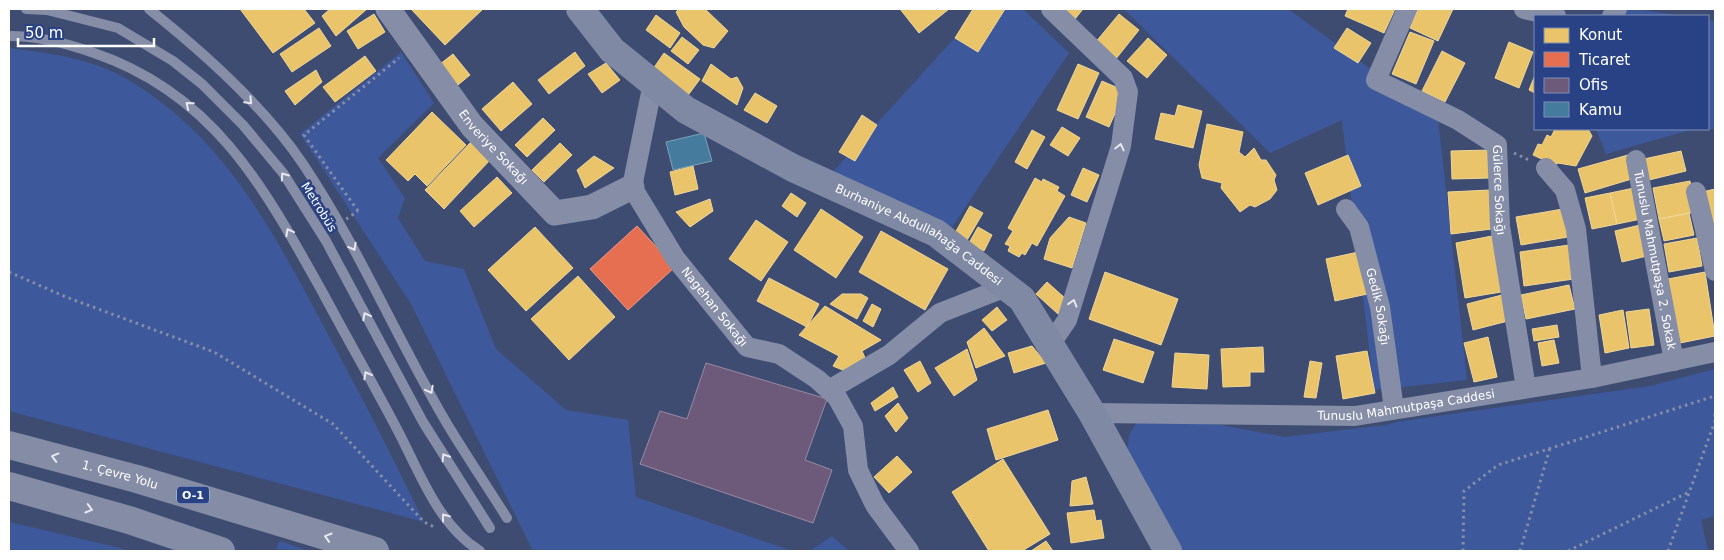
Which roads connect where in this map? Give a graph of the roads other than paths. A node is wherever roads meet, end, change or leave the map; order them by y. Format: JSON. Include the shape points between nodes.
{"nodes":[{"id":1,"x":26,"y":9,"type":"edge"},
{"id":2,"x":149,"y":9,"type":"edge"},
{"id":3,"x":388,"y":9,"type":"edge"},
{"id":4,"x":1050,"y":9,"type":"edge"},
{"id":5,"x":1407,"y":9,"type":"edge"},
{"id":6,"x":1524,"y":9,"type":"edge"},
{"id":7,"x":590,"y":14,"type":"edge"},
{"id":8,"x":1551,"y":15,"type":"edge"},
{"id":9,"x":9,"y":36,"type":"edge"},
{"id":10,"x":653,"y":83,"type":"junction"},
{"id":11,"x":1636,"y":160,"type":"dead end"},
{"id":12,"x":1546,"y":168,"type":"road end"},
{"id":13,"x":632,"y":187,"type":"junction"},
{"id":14,"x":1696,"y":192,"type":"dead end"},
{"id":15,"x":1346,"y":209,"type":"dead end"},
{"id":16,"x":1715,"y":271,"type":"edge"},
{"id":17,"x":1006,"y":287,"type":"junction"},
{"id":18,"x":1050,"y":345,"type":"junction"},
{"id":19,"x":1715,"y":352,"type":"edge"},
{"id":20,"x":1674,"y":361,"type":"junction"},
{"id":21,"x":1592,"y":378,"type":"junction"},
{"id":22,"x":1526,"y":388,"type":"junction"},
{"id":23,"x":829,"y":390,"type":"junction"},
{"id":24,"x":1394,"y":409,"type":"junction"},
{"id":25,"x":1092,"y":412,"type":"junction"},
{"id":26,"x":9,"y":445,"type":"edge"},
{"id":27,"x":9,"y":486,"type":"edge"},
{"id":28,"x":507,"y":518,"type":"dead end"},
{"id":29,"x":490,"y":528,"type":"dead end"},
{"id":30,"x":221,"y":551,"type":"edge"},
{"id":31,"x":375,"y":551,"type":"edge"},
{"id":32,"x":480,"y":551,"type":"edge"},
{"id":33,"x":909,"y":551,"type":"edge"},
{"id":34,"x":1168,"y":551,"type":"edge"}],
"edges":[{"from":29,"to":1,"type":"lane","name":"Metrobüs","one_way":true,"via":[[423,422],[326,241],[283,173],[243,125],[202,84],[173,61],[118,28],[74,16]]},
{"from":2,"to":28,"type":"lane","name":"Metrobüs","one_way":true,"via":[[180,34],[258,109],[302,163],[342,226],[446,421]]},
{"from":3,"to":13,"type":"street","name":"Enveriye Sokağı","via":[[472,126],[555,213],[592,207]]},
{"from":18,"to":4,"type":"street","one_way":true,"via":[[1067,320],[1121,146],[1128,92],[1123,78]]},
{"from":5,"to":22,"type":"street","name":"Gülerce Sokağı","via":[[1376,80],[1458,120],[1497,145],[1500,226]]},
{"from":6,"to":8,"type":"street"},
{"from":7,"to":10,"type":"main road","name":"Burhaniye Abdullahağa Caddesi","via":[[612,50]]},
{"from":32,"to":9,"type":"lane","one_way":true,"via":[[468,544],[432,500],[398,430],[284,222],[248,168],[205,118],[166,86],[119,61],[65,43]]},
{"from":10,"to":13,"type":"street"},
{"from":10,"to":17,"type":"main road","name":"Burhaniye Abdullahağa Caddesi","via":[[686,110],[793,168],[936,233]]},
{"from":11,"to":20,"type":"street","name":"Tunuslu Mahmutpaşa 2. Sokak"},
{"from":12,"to":21,"type":"street","via":[[1565,190],[1576,230]]},
{"from":13,"to":23,"type":"street","name":"Nagehan Sokağı","via":[[675,258],[746,347],[778,354],[818,379]]},
{"from":14,"to":16,"type":"street"},
{"from":15,"to":24,"type":"street","name":"Gedik Sokağı","via":[[1359,227],[1380,307]]},
{"from":17,"to":18,"type":"main road","name":"Burhaniye Abdullahağa Caddesi","via":[[1022,299]]},
{"from":17,"to":23,"type":"street","via":[[940,313],[889,355]]},
{"from":18,"to":25,"type":"main road","name":"Burhaniye Abdullahağa Caddesi"},
{"from":19,"to":20,"type":"street","name":"Tunuslu Mahmutpaşa Caddesi"},
{"from":20,"to":21,"type":"street","name":"Tunuslu Mahmutpaşa Caddesi"},
{"from":21,"to":22,"type":"street","name":"Tunuslu Mahmutpaşa Caddesi"},
{"from":22,"to":24,"type":"street","name":"Tunuslu Mahmutpaşa Caddesi"},
{"from":23,"to":33,"type":"street","name":"Nagehan Sokağı","via":[[837,397],[853,426],[858,470],[875,505]]},
{"from":24,"to":25,"type":"street","name":"Tunuslu Mahmutpaşa Caddesi","via":[[1355,416]]},
{"from":25,"to":34,"type":"main road","name":"Burhaniye Abdullahağa Caddesi"},
{"from":31,"to":26,"type":"highway","name":"1. Çevre Yolu","number":"O-1","one_way":true,"via":[[137,478]]},
{"from":27,"to":30,"type":"highway","one_way":true,"via":[[129,520]]}]}
